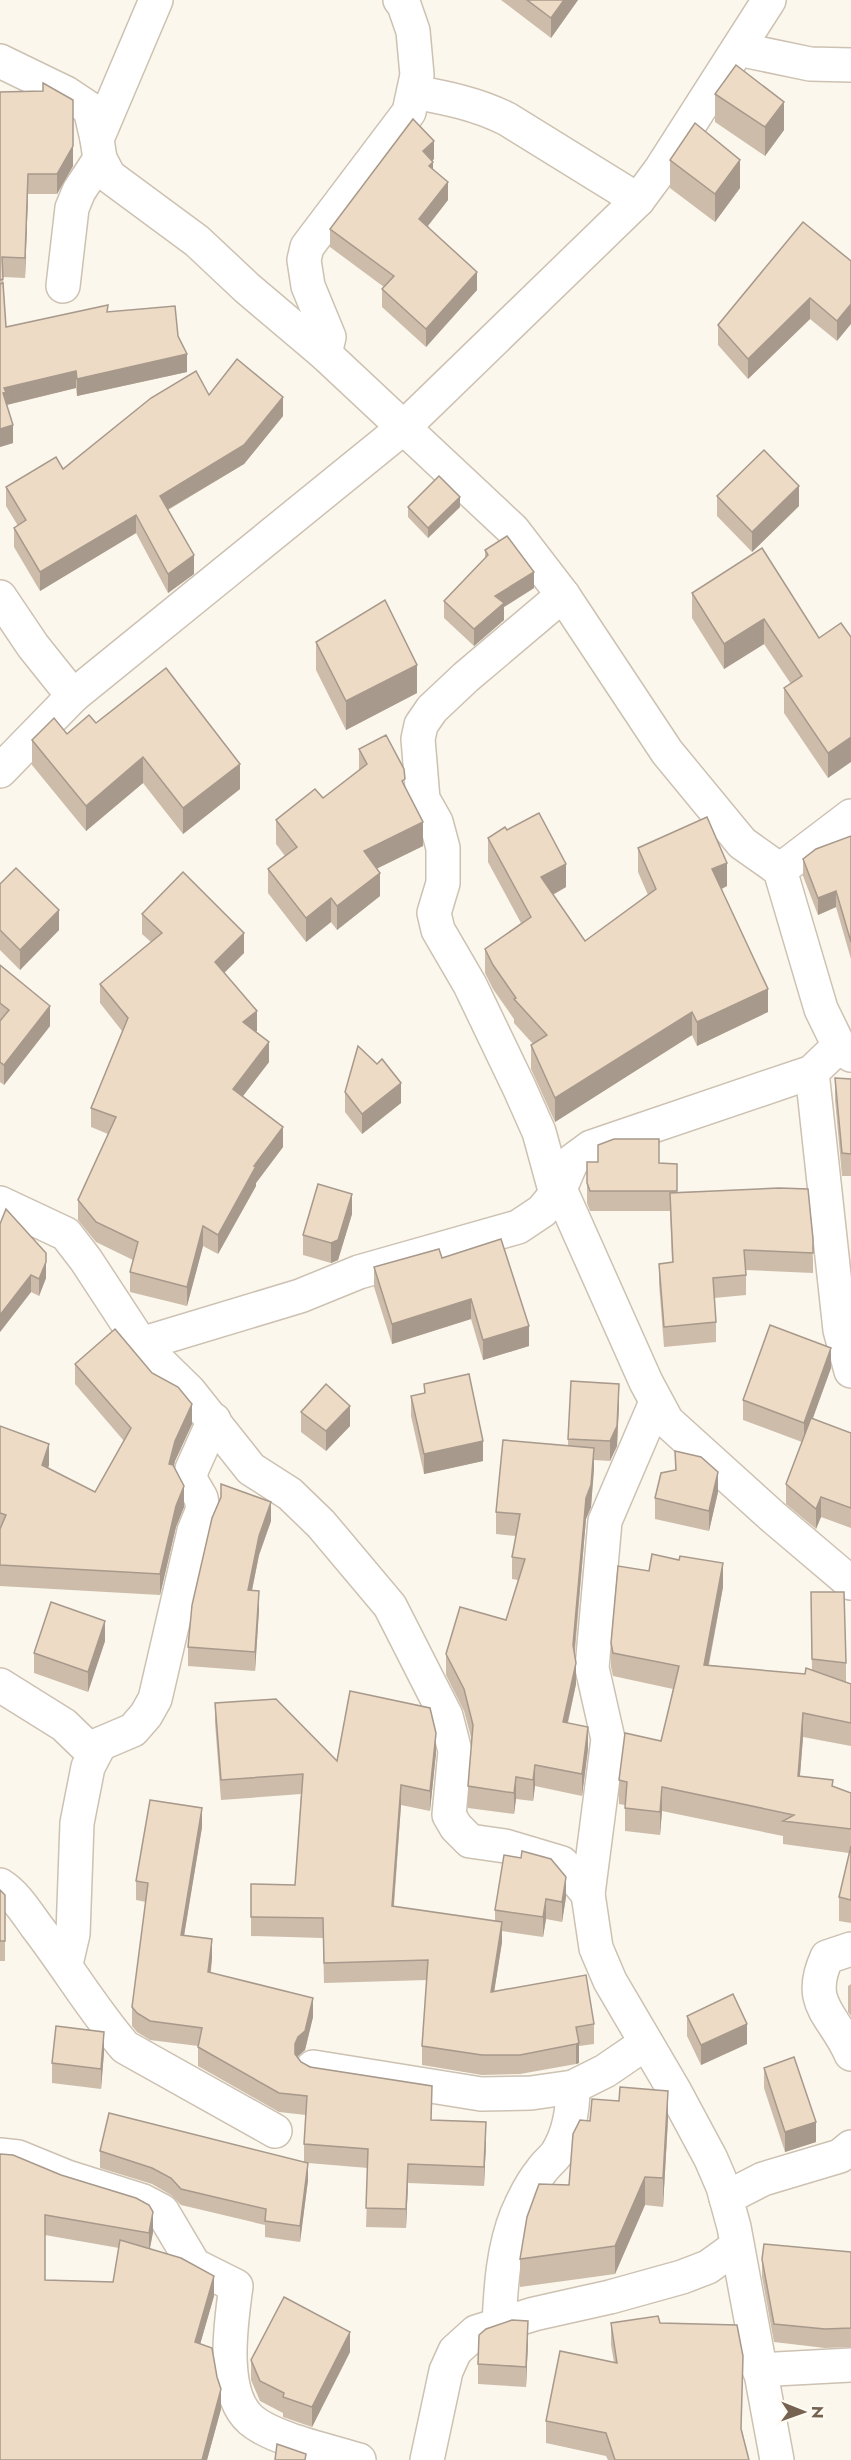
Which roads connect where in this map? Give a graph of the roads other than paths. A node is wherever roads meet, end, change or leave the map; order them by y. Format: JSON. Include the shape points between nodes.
{"nodes":[{"id":1,"x":156,"y":0,"type":"edge"},
{"id":2,"x":400,"y":0,"type":"edge"},
{"id":3,"x":769,"y":0,"type":"edge"},
{"id":4,"x":738,"y":49,"type":"junction"},
{"id":5,"x":0,"y":61,"type":"edge"},
{"id":6,"x":851,"y":65,"type":"edge"},
{"id":7,"x":414,"y":92,"type":"junction"},
{"id":8,"x":99,"y":149,"type":"junction"},
{"id":9,"x":638,"y":200,"type":"junction"},
{"id":10,"x":63,"y":286,"type":"dead end"},
{"id":11,"x":325,"y":354,"type":"junction"},
{"id":12,"x":403,"y":428,"type":"junction"},
{"id":13,"x":563,"y":595,"type":"junction"},
{"id":14,"x":0,"y":597,"type":"edge"},
{"id":15,"x":73,"y":696,"type":"junction"},
{"id":16,"x":0,"y":771,"type":"edge"},
{"id":17,"x":851,"y":816,"type":"edge"},
{"id":18,"x":780,"y":870,"type":"junction"},
{"id":19,"x":845,"y":1051,"type":"edge"},
{"id":20,"x":812,"y":1072,"type":"junction"},
{"id":21,"x":558,"y":1191,"type":"junction"},
{"id":22,"x":0,"y":1203,"type":"edge"},
{"id":23,"x":141,"y":1344,"type":"junction"},
{"id":24,"x":851,"y":1371,"type":"edge"},
{"id":25,"x":656,"y":1402,"type":"junction"},
{"id":26,"x":214,"y":1420,"type":"junction"},
{"id":27,"x":851,"y":1583,"type":"edge"},
{"id":28,"x":0,"y":1685,"type":"edge"},
{"id":29,"x":94,"y":1755,"type":"junction"},
{"id":30,"x":0,"y":1885,"type":"edge"},
{"id":31,"x":588,"y":1894,"type":"junction"},
{"id":32,"x":851,"y":1949,"type":"edge"},
{"id":33,"x":66,"y":1964,"type":"junction"},
{"id":34,"x":646,"y":2043,"type":"junction"},
{"id":35,"x":851,"y":2054,"type":"edge"},
{"id":36,"x":313,"y":2067,"type":"edge"},
{"id":37,"x":573,"y":2086,"type":"junction"},
{"id":38,"x":275,"y":2131,"type":"dead end"},
{"id":39,"x":851,"y":2147,"type":"edge"},
{"id":40,"x":0,"y":2155,"type":"edge"},
{"id":41,"x":726,"y":2198,"type":"junction"},
{"id":42,"x":737,"y":2246,"type":"junction"},
{"id":43,"x":499,"y":2323,"type":"junction"},
{"id":44,"x":851,"y":2366,"type":"edge"},
{"id":45,"x":759,"y":2370,"type":"junction"},
{"id":46,"x":359,"y":2460,"type":"edge"},
{"id":47,"x":427,"y":2460,"type":"edge"},
{"id":48,"x":777,"y":2460,"type":"edge"}],
"edges":[{"from":1,"to":8,"type":"street"},
{"from":2,"to":7,"type":"street","via":[[413,31],[417,75]]},
{"from":3,"to":4,"type":"street"},
{"from":4,"to":6,"type":"street","via":[[810,64]]},
{"from":4,"to":9,"type":"street"},
{"from":5,"to":8,"type":"street","via":[[66,93],[90,110]]},
{"from":7,"to":9,"type":"street","via":[[485,108]]},
{"from":7,"to":11,"type":"street","via":[[410,112],[307,247],[304,260],[308,286],[329,337]]},
{"from":8,"to":10,"type":"street","via":[[72,208]]},
{"from":8,"to":11,"type":"street","via":[[109,176],[197,241]]},
{"from":9,"to":12,"type":"street"},
{"from":11,"to":12,"type":"street"},
{"from":12,"to":13,"type":"street","via":[[513,530]]},
{"from":12,"to":15,"type":"street"},
{"from":13,"to":18,"type":"street","via":[[667,752],[742,843]]},
{"from":13,"to":21,"type":"street","via":[[432,709],[421,725],[418,739],[423,799],[436,822],[443,848],[443,883],[434,913],[438,930],[475,994],[519,1087]]},
{"from":14,"to":15,"type":"street"},
{"from":15,"to":16,"type":"street"},
{"from":17,"to":18,"type":"street"},
{"from":18,"to":19,"type":"street","via":[[821,1009]]},
{"from":19,"to":20,"type":"street"},
{"from":20,"to":21,"type":"street","via":[[591,1147],[572,1161]]},
{"from":20,"to":24,"type":"street","via":[[840,1330]]},
{"from":21,"to":23,"type":"street","via":[[542,1211],[518,1227],[359,1272],[300,1296]]},
{"from":21,"to":25,"type":"street"},
{"from":22,"to":23,"type":"street","via":[[66,1234]]},
{"from":23,"to":26,"type":"street"},
{"from":25,"to":27,"type":"street","via":[[667,1420]]},
{"from":25,"to":31,"type":"street","via":[[605,1521],[591,1668],[608,1739]]},
{"from":26,"to":29,"type":"street","via":[[192,1469],[190,1479],[201,1498],[202,1509],[155,1699],[133,1730],[100,1744]]},
{"from":26,"to":31,"type":"street","via":[[251,1469],[298,1501],[390,1606],[446,1716],[455,1751],[450,1815],[456,1827],[470,1841],[505,1846],[562,1863]]},
{"from":28,"to":29,"type":"street","via":[[64,1725]]},
{"from":29,"to":33,"type":"street","via":[[77,1823],[73,1934]]},
{"from":30,"to":33,"type":"street","via":[[9,1891]]},
{"from":31,"to":34,"type":"street","via":[[596,1948]]},
{"from":32,"to":35,"type":"street","via":[[827,1957],[819,1974],[819,2001]]},
{"from":33,"to":38,"type":"street","via":[[125,2047]]},
{"from":34,"to":37,"type":"street","via":[[605,2071]]},
{"from":34,"to":41,"type":"street","via":[[711,2159]]},
{"from":36,"to":37,"type":"street","via":[[481,2094],[531,2093]]},
{"from":37,"to":43,"type":"street","via":[[573,2110],[567,2133],[517,2213],[509,2238],[502,2270]]},
{"from":39,"to":41,"type":"street","via":[[840,2156],[763,2178]]},
{"from":40,"to":46,"type":"street","via":[[18,2157],[162,2211],[194,2265],[236,2286],[229,2340],[235,2399],[250,2419],[282,2436]]},
{"from":41,"to":42,"type":"street"},
{"from":42,"to":43,"type":"street","via":[[708,2268],[682,2277]]},
{"from":42,"to":45,"type":"street"},
{"from":43,"to":47,"type":"street","via":[[476,2332],[455,2351],[446,2371]]},
{"from":44,"to":45,"type":"street"},
{"from":45,"to":48,"type":"street"}]}
